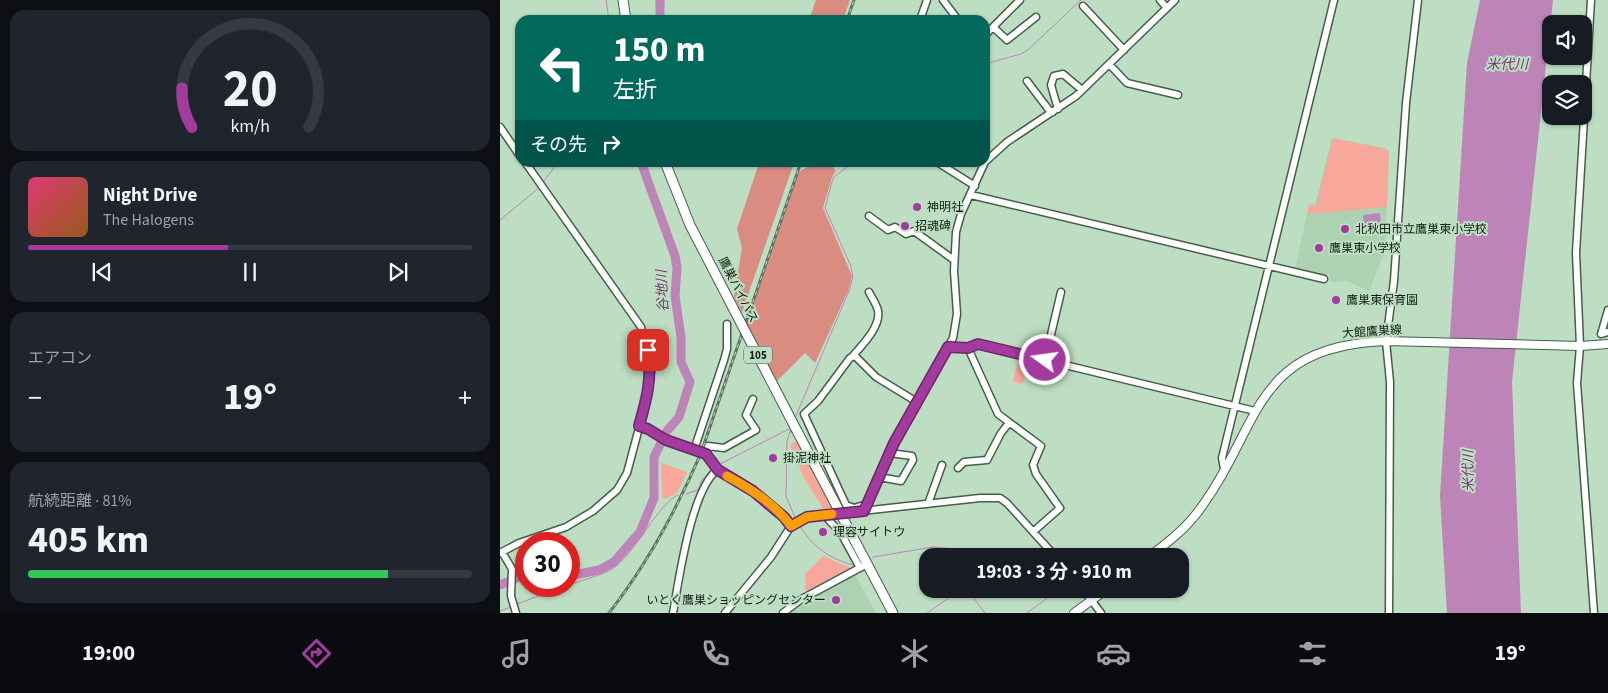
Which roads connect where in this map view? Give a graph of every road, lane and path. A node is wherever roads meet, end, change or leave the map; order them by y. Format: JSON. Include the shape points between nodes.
{"nodes":[{"id":1,"x":623,"y":0,"type":"edge"},
{"id":2,"x":927,"y":0,"type":"edge"},
{"id":3,"x":943,"y":0,"type":"edge"},
{"id":4,"x":1160,"y":0,"type":"edge"},
{"id":5,"x":1175,"y":0,"type":"edge"},
{"id":6,"x":1334,"y":0,"type":"edge"},
{"id":7,"x":1418,"y":0,"type":"edge"},
{"id":8,"x":1591,"y":0,"type":"edge"},
{"id":9,"x":1015,"y":2,"type":"edge"},
{"id":10,"x":1083,"y":6,"type":"dead end"},
{"id":11,"x":1167,"y":8,"type":"junction"},
{"id":12,"x":625,"y":15,"type":"edge"},
{"id":13,"x":922,"y":15,"type":"edge"},
{"id":14,"x":954,"y":15,"type":"edge"},
{"id":15,"x":1036,"y":17,"type":"dead end"},
{"id":16,"x":993,"y":27,"type":"junction"},
{"id":17,"x":990,"y":30,"type":"edge"},
{"id":18,"x":1124,"y":50,"type":"junction"},
{"id":19,"x":1109,"y":64,"type":"junction"},
{"id":20,"x":1027,"y":81,"type":"dead end"},
{"id":21,"x":1082,"y":90,"type":"junction"},
{"id":22,"x":1178,"y":95,"type":"dead end"},
{"id":23,"x":1056,"y":110,"type":"junction"},
{"id":24,"x":500,"y":128,"type":"edge"},
{"id":25,"x":515,"y":149,"type":"edge"},
{"id":26,"x":990,"y":157,"type":"edge"},
{"id":27,"x":528,"y":167,"type":"edge"},
{"id":28,"x":667,"y":167,"type":"edge"},
{"id":29,"x":945,"y":167,"type":"edge"},
{"id":30,"x":983,"y":167,"type":"edge"},
{"id":31,"x":974,"y":186,"type":"junction"},
{"id":32,"x":971,"y":195,"type":"junction"},
{"id":33,"x":868,"y":216,"type":"dead end"},
{"id":34,"x":954,"y":260,"type":"junction"},
{"id":35,"x":1269,"y":267,"type":"junction"},
{"id":36,"x":1324,"y":279,"type":"dead end"},
{"id":37,"x":869,"y":292,"type":"dead end"},
{"id":38,"x":1061,"y":292,"type":"dead end"},
{"id":39,"x":1608,"y":310,"type":"edge"},
{"id":40,"x":727,"y":324,"type":"dead end"},
{"id":41,"x":1608,"y":332,"type":"edge"},
{"id":42,"x":1386,"y":340,"type":"junction"},
{"id":43,"x":1608,"y":344,"type":"edge"},
{"id":44,"x":1580,"y":346,"type":"junction"},
{"id":45,"x":948,"y":347,"type":"junction"},
{"id":46,"x":968,"y":348,"type":"junction"},
{"id":47,"x":852,"y":357,"type":"junction"},
{"id":48,"x":1045,"y":360,"type":"junction"},
{"id":49,"x":753,"y":399,"type":"dead end"},
{"id":50,"x":917,"y":402,"type":"junction"},
{"id":51,"x":1235,"y":407,"type":"junction"},
{"id":52,"x":1255,"y":411,"type":"junction"},
{"id":53,"x":1009,"y":423,"type":"junction"},
{"id":54,"x":639,"y":426,"type":"junction"},
{"id":55,"x":694,"y":450,"type":"junction"},
{"id":56,"x":890,"y":453,"type":"junction"},
{"id":57,"x":706,"y":454,"type":"junction"},
{"id":58,"x":942,"y":465,"type":"dead end"},
{"id":59,"x":716,"y":468,"type":"junction"},
{"id":60,"x":958,"y":468,"type":"dead end"},
{"id":61,"x":1224,"y":469,"type":"junction"},
{"id":62,"x":879,"y":477,"type":"junction"},
{"id":63,"x":928,"y":504,"type":"junction"},
{"id":64,"x":865,"y":507,"type":"junction"},
{"id":65,"x":842,"y":514,"type":"junction"},
{"id":66,"x":824,"y":515,"type":"junction"},
{"id":67,"x":791,"y":526,"type":"junction"},
{"id":68,"x":1034,"y":532,"type":"junction"},
{"id":69,"x":1049,"y":548,"type":"edge"},
{"id":70,"x":1160,"y":548,"type":"edge"},
{"id":71,"x":501,"y":552,"type":"edge"},
{"id":72,"x":863,"y":566,"type":"junction"},
{"id":73,"x":1094,"y":598,"type":"edge"},
{"id":74,"x":1091,"y":600,"type":"junction"},
{"id":75,"x":514,"y":608,"type":"edge"},
{"id":76,"x":673,"y":613,"type":"edge"},
{"id":77,"x":725,"y":613,"type":"edge"},
{"id":78,"x":783,"y":613,"type":"edge"},
{"id":79,"x":893,"y":613,"type":"edge"},
{"id":80,"x":1074,"y":613,"type":"edge"},
{"id":81,"x":1101,"y":613,"type":"edge"},
{"id":82,"x":1389,"y":613,"type":"edge"},
{"id":83,"x":1594,"y":613,"type":"edge"}],
"edges":[{"from":1,"to":12,"type":"highway"},
{"from":2,"to":13,"type":"street"},
{"from":3,"to":14,"type":"street"},
{"from":4,"to":11,"type":"street"},
{"from":5,"to":11,"type":"street"},
{"from":6,"to":35,"type":"street"},
{"from":7,"to":42,"type":"street","via":[[1406,103],[1394,282]]},
{"from":8,"to":44,"type":"street","via":[[1576,253]]},
{"from":9,"to":16,"type":"street"},
{"from":10,"to":18,"type":"street"},
{"from":11,"to":18,"type":"street"},
{"from":15,"to":16,"type":"street","via":[[1007,40]]},
{"from":16,"to":17,"type":"street"},
{"from":18,"to":19,"type":"street"},
{"from":19,"to":21,"type":"street"},
{"from":19,"to":22,"type":"street","via":[[1127,83]]},
{"from":20,"to":23,"type":"street","via":[[1049,110]]},
{"from":21,"to":23,"type":"street"},
{"from":21,"to":23,"type":"street","via":[[1063,74],[1054,76],[1051,86]]},
{"from":23,"to":26,"type":"street","via":[[1007,142]]},
{"from":24,"to":25,"type":"street"},
{"from":27,"to":54,"type":"street","via":[[641,327],[651,371]]},
{"from":28,"to":65,"type":"highway","name":"鷹巣バイパス","number":"105","bridge":true,"via":[[690,225]]},
{"from":29,"to":31,"type":"street"},
{"from":30,"to":31,"type":"street"},
{"from":31,"to":32,"type":"street"},
{"from":32,"to":34,"type":"street","via":[[958,223]]},
{"from":32,"to":35,"type":"street"},
{"from":33,"to":34,"type":"street","via":[[888,230],[896,226],[906,234],[914,231]]},
{"from":34,"to":45,"type":"street","via":[[956,323]]},
{"from":35,"to":36,"type":"street"},
{"from":35,"to":51,"type":"street"},
{"from":37,"to":47,"type":"street","via":[[878,317]]},
{"from":38,"to":48,"type":"street"},
{"from":39,"to":41,"type":"street","via":[[1600,334]]},
{"from":40,"to":55,"type":"street","via":[[726,355]]},
{"from":42,"to":44,"type":"main road","name":"大館鷹巣線"},
{"from":42,"to":52,"type":"main road","name":"大館鷹巣線","via":[[1335,346],[1304,360],[1269,388]]},
{"from":42,"to":82,"type":"street","via":[[1390,382]]},
{"from":43,"to":44,"type":"main road","name":"大館鷹巣線"},
{"from":44,"to":83,"type":"street","via":[[1577,383]]},
{"from":45,"to":46,"type":"street"},
{"from":45,"to":50,"type":"street"},
{"from":46,"to":48,"type":"street","via":[[978,344]]},
{"from":46,"to":53,"type":"street","via":[[990,400],[998,414]]},
{"from":47,"to":50,"type":"street","via":[[855,356],[876,377]]},
{"from":47,"to":64,"type":"street","via":[[804,414],[846,505]]},
{"from":48,"to":51,"type":"street"},
{"from":49,"to":57,"type":"street","via":[[746,415],[756,430],[724,448],[708,446]]},
{"from":50,"to":56,"type":"street"},
{"from":51,"to":52,"type":"street"},
{"from":51,"to":61,"type":"street","via":[[1222,458]]},
{"from":52,"to":61,"type":"main road","name":"大館鷹巣線"},
{"from":53,"to":60,"type":"street","via":[[987,460],[964,462]]},
{"from":53,"to":68,"type":"street","via":[[1041,446],[1033,465],[1060,508]]},
{"from":54,"to":55,"type":"street"},
{"from":54,"to":71,"type":"street","via":[[628,473],[606,502],[566,527]]},
{"from":55,"to":57,"type":"street"},
{"from":56,"to":62,"type":"street"},
{"from":56,"to":62,"type":"street","via":[[912,456],[913,460],[901,481]]},
{"from":57,"to":59,"type":"street"},
{"from":58,"to":63,"type":"street"},
{"from":59,"to":67,"type":"street","via":[[753,491]]},
{"from":59,"to":76,"type":"street","via":[[700,497]]},
{"from":61,"to":70,"type":"main road","name":"大館鷹巣線","via":[[1196,514]]},
{"from":62,"to":64,"type":"street"},
{"from":63,"to":64,"type":"street"},
{"from":63,"to":68,"type":"street","via":[[1000,498]]},
{"from":64,"to":65,"type":"street"},
{"from":65,"to":66,"type":"street"},
{"from":65,"to":72,"type":"highway","name":"鷹巣バイパス","number":"105"},
{"from":66,"to":67,"type":"street","via":[[807,517]]},
{"from":66,"to":72,"type":"street","via":[[841,533]]},
{"from":67,"to":77,"type":"street","via":[[771,557]]},
{"from":68,"to":69,"type":"street"},
{"from":71,"to":75,"type":"street","via":[[512,569]]},
{"from":72,"to":78,"type":"street","via":[[800,600]]},
{"from":72,"to":79,"type":"highway","name":"鷹巣バイパス","number":"105"},
{"from":73,"to":74,"type":"main road"},
{"from":74,"to":80,"type":"main road"},
{"from":74,"to":81,"type":"street"}]}
